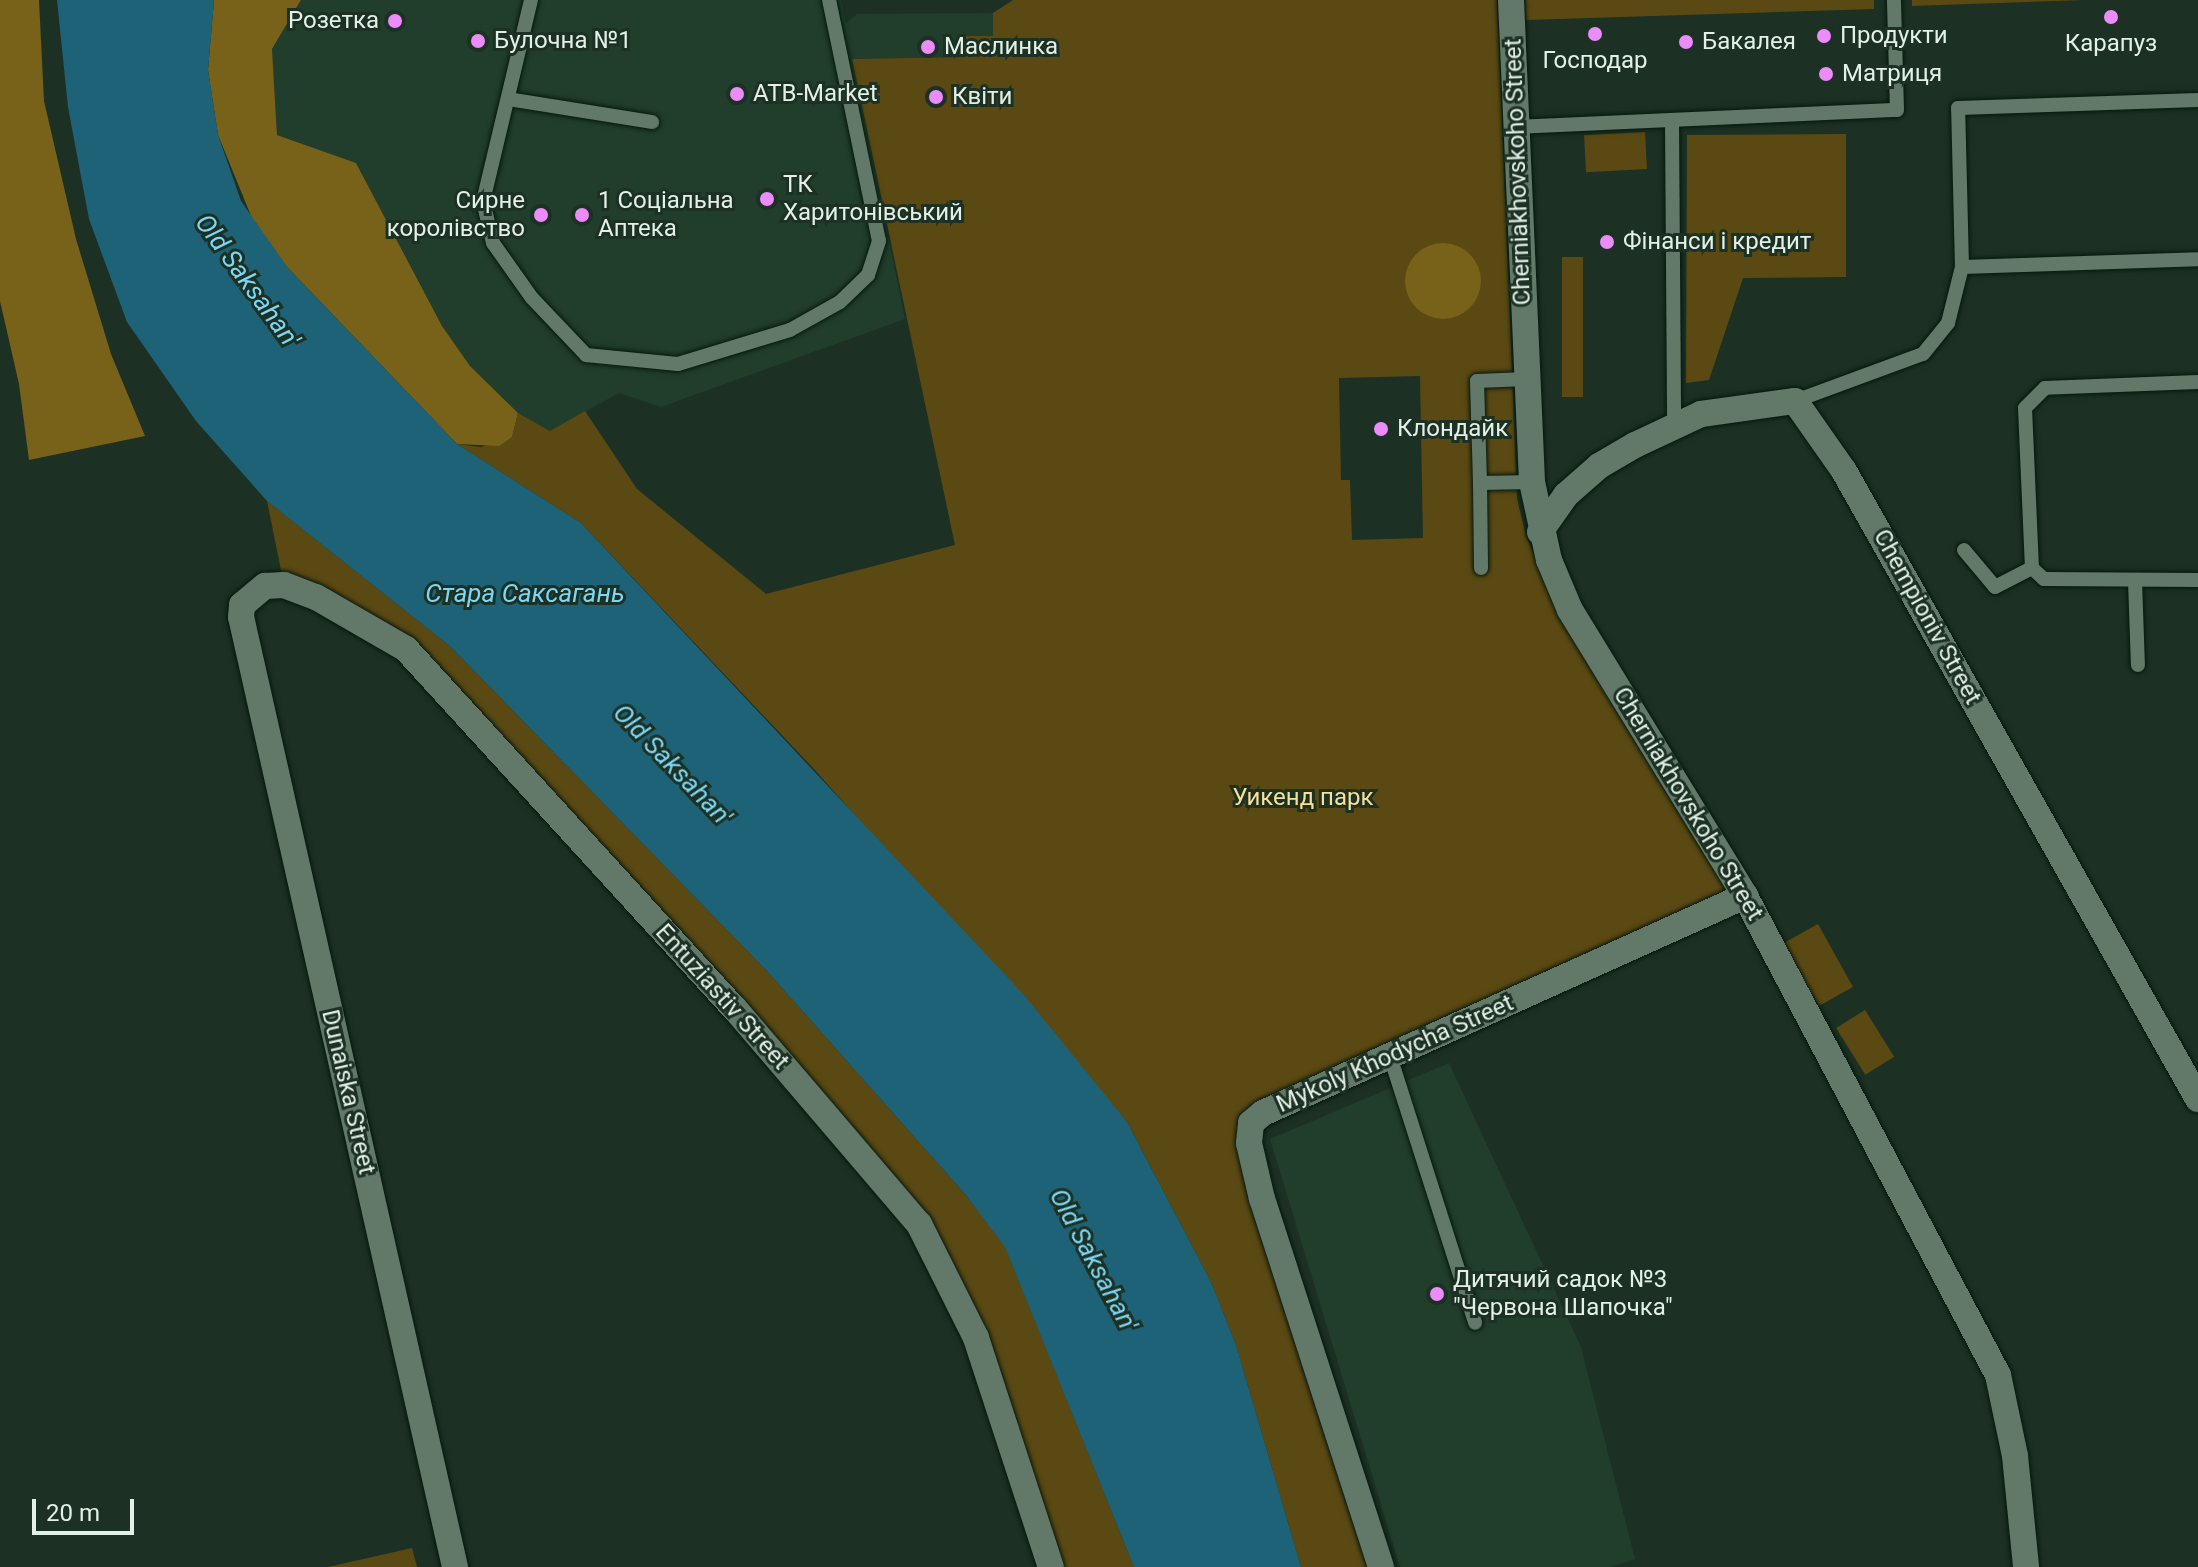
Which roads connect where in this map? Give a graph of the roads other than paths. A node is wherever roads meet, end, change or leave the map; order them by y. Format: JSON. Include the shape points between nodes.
{"nodes":[{"id":1,"x":531,"y":0,"type":"edge"},
{"id":2,"x":829,"y":0,"type":"edge"},
{"id":3,"x":1511,"y":0,"type":"edge"},
{"id":4,"x":1894,"y":0,"type":"edge"},
{"id":5,"x":508,"y":99,"type":"junction"},
{"id":6,"x":2198,"y":100,"type":"edge"},
{"id":7,"x":1672,"y":121,"type":"junction"},
{"id":8,"x":652,"y":122,"type":"dead end"},
{"id":9,"x":1516,"y":127,"type":"junction"},
{"id":10,"x":2198,"y":259,"type":"edge"},
{"id":11,"x":1962,"y":267,"type":"junction"},
{"id":12,"x":1527,"y":379,"type":"junction"},
{"id":13,"x":2198,"y":382,"type":"edge"},
{"id":14,"x":1795,"y":401,"type":"junction"},
{"id":15,"x":1674,"y":426,"type":"junction"},
{"id":16,"x":1532,"y":482,"type":"junction"},
{"id":17,"x":1480,"y":483,"type":"junction"},
{"id":18,"x":1540,"y":532,"type":"junction"},
{"id":19,"x":1964,"y":550,"type":"dead end"},
{"id":20,"x":1481,"y":568,"type":"dead end"},
{"id":21,"x":2032,"y":568,"type":"junction"},
{"id":22,"x":2198,"y":580,"type":"edge"},
{"id":23,"x":2135,"y":581,"type":"junction"},
{"id":24,"x":241,"y":617,"type":"joint"},
{"id":25,"x":2138,"y":665,"type":"dead end"},
{"id":26,"x":1745,"y":896,"type":"junction"},
{"id":27,"x":1390,"y":1056,"type":"junction"},
{"id":28,"x":2198,"y":1099,"type":"edge"},
{"id":29,"x":1475,"y":1323,"type":"dead end"},
{"id":30,"x":455,"y":1567,"type":"edge"},
{"id":31,"x":1051,"y":1567,"type":"edge"},
{"id":32,"x":1381,"y":1567,"type":"edge"},
{"id":33,"x":2026,"y":1567,"type":"edge"}],
"edges":[{"from":1,"to":5,"type":"lane"},
{"from":2,"to":5,"type":"lane","via":[[879,241],[868,275],[840,302],[790,330],[678,364],[586,355],[532,298],[493,243],[483,201]]},
{"from":3,"to":9,"type":"street","name":"Cherniakhovskoho Street"},
{"from":4,"to":7,"type":"lane","via":[[1897,110]]},
{"from":5,"to":8,"type":"lane"},
{"from":6,"to":11,"type":"lane","via":[[1958,108]]},
{"from":7,"to":9,"type":"lane"},
{"from":7,"to":15,"type":"lane"},
{"from":9,"to":12,"type":"street","name":"Cherniakhovskoho Street"},
{"from":10,"to":11,"type":"lane"},
{"from":11,"to":14,"type":"lane","via":[[1956,307],[1923,354]]},
{"from":12,"to":16,"type":"street","name":"Cherniakhovskoho Street"},
{"from":12,"to":17,"type":"lane","via":[[1477,381]]},
{"from":13,"to":21,"type":"lane","via":[[2045,388],[2032,396],[2025,408]]},
{"from":14,"to":15,"type":"street","via":[[1701,414]]},
{"from":14,"to":28,"type":"street","name":"Chempioniv Street","via":[[1844,471]]},
{"from":15,"to":18,"type":"street","via":[[1599,466],[1566,495]]},
{"from":16,"to":17,"type":"lane"},
{"from":16,"to":18,"type":"street","name":"Cherniakhovskoho Street"},
{"from":17,"to":20,"type":"lane"},
{"from":18,"to":26,"type":"street","name":"Cherniakhovskoho Street","via":[[1570,610]]},
{"from":19,"to":21,"type":"lane","via":[[1995,587]]},
{"from":21,"to":23,"type":"lane","via":[[2044,579]]},
{"from":22,"to":23,"type":"lane"},
{"from":23,"to":25,"type":"lane"},
{"from":24,"to":30,"type":"street","name":"Dunaiska Street"},
{"from":24,"to":31,"type":"street","name":"Entuziastiv Street","via":[[242,605],[265,586],[284,585],[316,597],[406,649],[469,711],[815,1099],[919,1224],[976,1338]]},
{"from":26,"to":27,"type":"street","name":"Mykoly Khodycha Street"},
{"from":26,"to":33,"type":"street","name":"Cherniakhovskoho Street","via":[[1998,1375],[2015,1456]]},
{"from":27,"to":29,"type":"lane"},
{"from":27,"to":32,"type":"street","name":"Mykoly Khodycha Street","via":[[1263,1113],[1251,1123],[1249,1143],[1262,1199]]}]}
